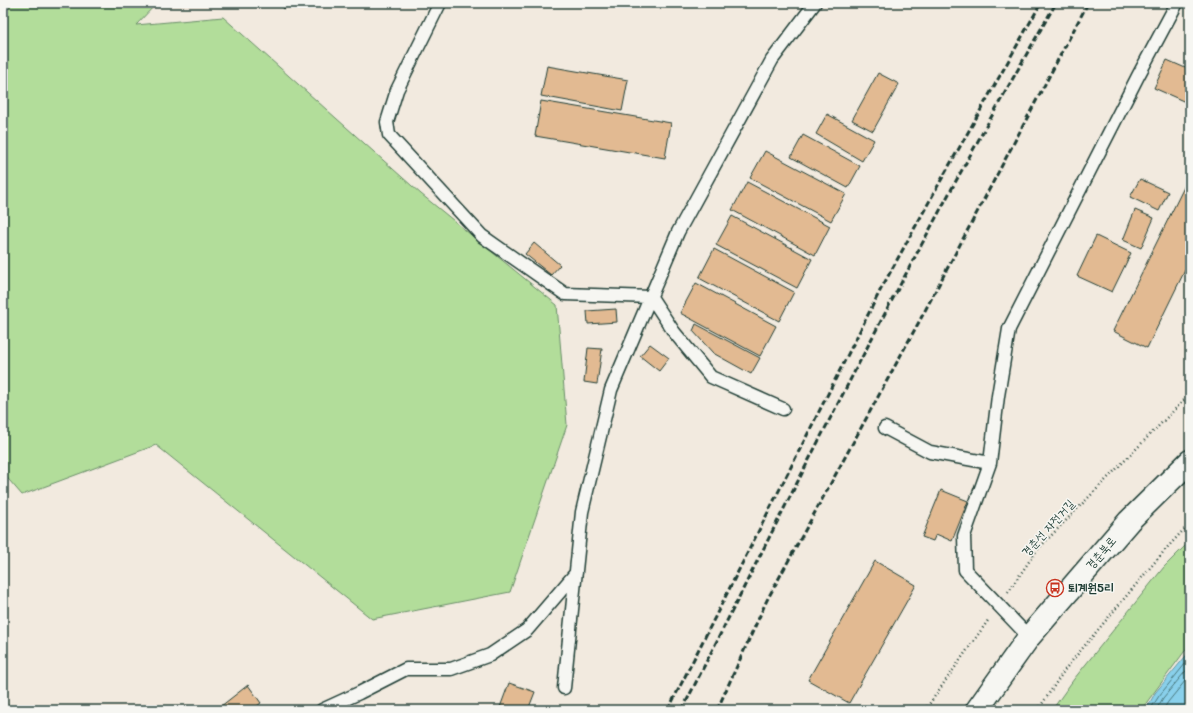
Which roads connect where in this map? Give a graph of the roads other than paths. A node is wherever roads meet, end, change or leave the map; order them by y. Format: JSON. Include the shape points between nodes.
{"nodes":[{"id":1,"x":440,"y":3,"type":"edge"},
{"id":2,"x":815,"y":3,"type":"edge"},
{"id":3,"x":1177,"y":3,"type":"edge"},
{"id":4,"x":651,"y":298,"type":"junction"},
{"id":5,"x":783,"y":409,"type":"dead end"},
{"id":6,"x":885,"y":428,"type":"dead end"},
{"id":7,"x":1190,"y":461,"type":"edge"},
{"id":8,"x":990,"y":463,"type":"junction"},
{"id":9,"x":576,"y":573,"type":"junction"},
{"id":10,"x":1029,"y":637,"type":"junction"},
{"id":11,"x":564,"y":688,"type":"dead end"},
{"id":12,"x":322,"y":710,"type":"edge"},
{"id":13,"x":977,"y":710,"type":"edge"}],
"edges":[{"from":1,"to":4,"type":"lane","via":[[397,90],[387,122],[389,134],[482,236],[565,294]]},
{"from":2,"to":4,"type":"lane","via":[[772,60],[678,232]]},
{"from":3,"to":8,"type":"lane","via":[[1009,329]]},
{"from":4,"to":5,"type":"lane","via":[[710,377]]},
{"from":4,"to":9,"type":"lane","via":[[611,390],[582,512]]},
{"from":6,"to":8,"type":"lane","via":[[930,452]]},
{"from":7,"to":10,"type":"street","name":"경춘북로","via":[[1129,521]]},
{"from":8,"to":10,"type":"lane","via":[[964,536],[965,570]]},
{"from":9,"to":11,"type":"lane"},
{"from":9,"to":12,"type":"lane","via":[[527,630],[490,655],[451,669],[406,669]]},
{"from":10,"to":13,"type":"street","name":"경춘북로"}]}
